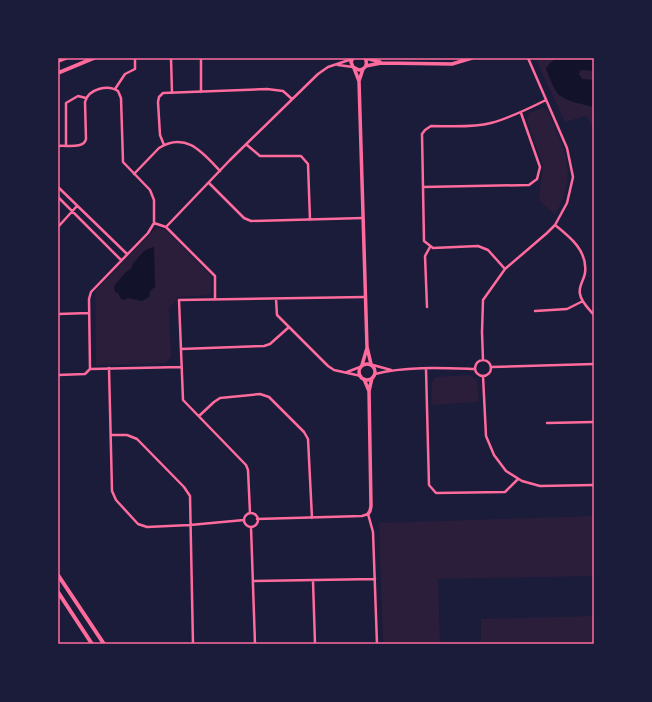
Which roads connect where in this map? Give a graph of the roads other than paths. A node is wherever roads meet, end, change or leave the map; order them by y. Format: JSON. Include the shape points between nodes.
{"nodes":[{"id":1,"x":66,"y":58,"type":"edge"},
{"id":2,"x":94,"y":58,"type":"edge"},
{"id":3,"x":135,"y":58,"type":"edge"},
{"id":4,"x":171,"y":58,"type":"edge"},
{"id":5,"x":201,"y":58,"type":"edge"},
{"id":6,"x":365,"y":58,"type":"edge"},
{"id":7,"x":472,"y":58,"type":"edge"},
{"id":8,"x":528,"y":58,"type":"edge"},
{"id":9,"x":353,"y":59,"type":"edge"},
{"id":10,"x":58,"y":61,"type":"edge"},
{"id":11,"x":381,"y":63,"type":"junction"},
{"id":12,"x":336,"y":65,"type":"junction"},
{"id":13,"x":353,"y":68,"type":"junction"},
{"id":14,"x":364,"y":68,"type":"junction"},
{"id":15,"x":59,"y":73,"type":"edge"},
{"id":16,"x":359,"y":81,"type":"junction"},
{"id":17,"x":115,"y":89,"type":"junction"},
{"id":18,"x":172,"y":92,"type":"junction"},
{"id":19,"x":201,"y":92,"type":"junction"},
{"id":20,"x":86,"y":98,"type":"junction"},
{"id":21,"x":292,"y":99,"type":"junction"},
{"id":22,"x":546,"y":100,"type":"junction"},
{"id":23,"x":521,"y":112,"type":"junction"},
{"id":24,"x":164,"y":145,"type":"junction"},
{"id":25,"x":246,"y":145,"type":"junction"},
{"id":26,"x":58,"y":146,"type":"edge"},
{"id":27,"x":66,"y":146,"type":"junction"},
{"id":28,"x":220,"y":171,"type":"junction"},
{"id":29,"x":134,"y":174,"type":"junction"},
{"id":30,"x":209,"y":183,"type":"junction"},
{"id":31,"x":58,"y":187,"type":"edge"},
{"id":32,"x":423,"y":187,"type":"junction"},
{"id":33,"x":58,"y":197,"type":"edge"},
{"id":34,"x":77,"y":206,"type":"junction"},
{"id":35,"x":72,"y":211,"type":"junction"},
{"id":36,"x":363,"y":218,"type":"junction"},
{"id":37,"x":310,"y":220,"type":"junction"},
{"id":38,"x":154,"y":223,"type":"junction"},
{"id":39,"x":555,"y":224,"type":"junction"},
{"id":40,"x":58,"y":227,"type":"edge"},
{"id":41,"x":166,"y":227,"type":"junction"},
{"id":42,"x":430,"y":246,"type":"junction"},
{"id":43,"x":127,"y":254,"type":"junction"},
{"id":44,"x":121,"y":260,"type":"junction"},
{"id":45,"x":505,"y":269,"type":"junction"},
{"id":46,"x":365,"y":298,"type":"junction"},
{"id":47,"x":216,"y":299,"type":"junction"},
{"id":48,"x":276,"y":299,"type":"junction"},
{"id":49,"x":583,"y":301,"type":"junction"},
{"id":50,"x":427,"y":307,"type":"dead end"},
{"id":51,"x":536,"y":310,"type":"dead end"},
{"id":52,"x":89,"y":313,"type":"junction"},
{"id":53,"x":58,"y":314,"type":"edge"},
{"id":54,"x":594,"y":315,"type":"edge"},
{"id":55,"x":289,"y":327,"type":"junction"},
{"id":56,"x":367,"y":347,"type":"junction"},
{"id":57,"x":181,"y":349,"type":"junction"},
{"id":58,"x":483,"y":360,"type":"junction"},
{"id":59,"x":594,"y":364,"type":"edge"},
{"id":60,"x":372,"y":365,"type":"junction"},
{"id":61,"x":361,"y":366,"type":"junction"},
{"id":62,"x":181,"y":367,"type":"junction"},
{"id":63,"x":492,"y":367,"type":"junction"},
{"id":64,"x":109,"y":368,"type":"junction"},
{"id":65,"x":90,"y":369,"type":"junction"},
{"id":66,"x":426,"y":369,"type":"junction"},
{"id":67,"x":475,"y":369,"type":"junction"},
{"id":68,"x":392,"y":370,"type":"junction"},
{"id":69,"x":346,"y":372,"type":"junction"},
{"id":70,"x":58,"y":374,"type":"edge"},
{"id":71,"x":376,"y":374,"type":"junction"},
{"id":72,"x":483,"y":376,"type":"junction"},
{"id":73,"x":362,"y":378,"type":"junction"},
{"id":74,"x":372,"y":378,"type":"junction"},
{"id":75,"x":369,"y":391,"type":"junction"},
{"id":76,"x":199,"y":416,"type":"junction"},
{"id":77,"x":594,"y":422,"type":"edge"},
{"id":78,"x":547,"y":423,"type":"dead end"},
{"id":79,"x":110,"y":435,"type":"junction"},
{"id":80,"x":518,"y":479,"type":"junction"},
{"id":81,"x":594,"y":485,"type":"edge"},
{"id":82,"x":250,"y":513,"type":"junction"},
{"id":83,"x":368,"y":514,"type":"junction"},
{"id":84,"x":312,"y":518,"type":"junction"},
{"id":85,"x":257,"y":519,"type":"junction"},
{"id":86,"x":244,"y":520,"type":"junction"},
{"id":87,"x":190,"y":525,"type":"junction"},
{"id":88,"x":251,"y":527,"type":"junction"},
{"id":89,"x":58,"y":575,"type":"edge"},
{"id":90,"x":375,"y":578,"type":"junction"},
{"id":91,"x":253,"y":581,"type":"junction"},
{"id":92,"x":313,"y":581,"type":"junction"},
{"id":93,"x":58,"y":592,"type":"edge"},
{"id":94,"x":58,"y":598,"type":"edge"},
{"id":95,"x":67,"y":605,"type":"junction"},
{"id":96,"x":92,"y":644,"type":"edge"},
{"id":97,"x":104,"y":644,"type":"edge"},
{"id":98,"x":193,"y":644,"type":"edge"},
{"id":99,"x":255,"y":644,"type":"edge"},
{"id":100,"x":315,"y":644,"type":"edge"},
{"id":101,"x":377,"y":644,"type":"edge"}],
"edges":[{"from":1,"to":10,"type":"main road"},
{"from":2,"to":15,"type":"main road"},
{"from":3,"to":17,"type":"street","via":[[135,69],[125,74]]},
{"from":4,"to":18,"type":"street"},
{"from":5,"to":19,"type":"street"},
{"from":6,"to":11,"type":"street"},
{"from":6,"to":14,"type":"street","via":[[367,62]]},
{"from":7,"to":11,"type":"street","via":[[452,64]]},
{"from":8,"to":22,"type":"street"},
{"from":9,"to":12,"type":"street"},
{"from":9,"to":13,"type":"street"},
{"from":11,"to":14,"type":"street"},
{"from":12,"to":13,"type":"street"},
{"from":12,"to":21,"type":"street","via":[[318,74]]},
{"from":13,"to":14,"type":"street"},
{"from":13,"to":16,"type":"street"},
{"from":14,"to":16,"type":"street"},
{"from":16,"to":36,"type":"street"},
{"from":17,"to":20,"type":"street","via":[[98,89]]},
{"from":17,"to":29,"type":"street","via":[[120,94],[123,162]]},
{"from":18,"to":19,"type":"street"},
{"from":18,"to":24,"type":"street","via":[[163,93],[158,102],[160,135]]},
{"from":19,"to":21,"type":"street","via":[[267,89],[283,91]]},
{"from":20,"to":27,"type":"street","via":[[86,141],[82,145]]},
{"from":20,"to":27,"type":"street","via":[[78,96],[66,103]]},
{"from":21,"to":25,"type":"street"},
{"from":22,"to":23,"type":"street"},
{"from":22,"to":39,"type":"street","via":[[568,148],[573,177],[567,203]]},
{"from":23,"to":32,"type":"street","via":[[492,123],[431,126],[425,130],[422,134]]},
{"from":23,"to":32,"type":"street","via":[[540,167],[537,179],[529,185]]},
{"from":24,"to":28,"type":"street","via":[[181,142],[191,144]]},
{"from":24,"to":29,"type":"street"},
{"from":25,"to":28,"type":"street"},
{"from":25,"to":37,"type":"street","via":[[260,156],[301,156],[308,164]]},
{"from":26,"to":27,"type":"street"},
{"from":28,"to":30,"type":"street"},
{"from":29,"to":38,"type":"street","via":[[152,194]]},
{"from":30,"to":37,"type":"street","via":[[244,218],[251,221]]},
{"from":30,"to":41,"type":"street"},
{"from":31,"to":34,"type":"street"},
{"from":32,"to":42,"type":"street","via":[[424,241]]},
{"from":33,"to":35,"type":"street"},
{"from":34,"to":35,"type":"street"},
{"from":34,"to":43,"type":"street"},
{"from":35,"to":40,"type":"street"},
{"from":35,"to":44,"type":"street"},
{"from":36,"to":37,"type":"street"},
{"from":36,"to":46,"type":"street"},
{"from":38,"to":41,"type":"street"},
{"from":38,"to":43,"type":"street","via":[[148,233]]},
{"from":39,"to":45,"type":"street"},
{"from":39,"to":49,"type":"street","via":[[578,246],[584,258],[585,272],[579,290]]},
{"from":41,"to":47,"type":"street","via":[[215,276]]},
{"from":42,"to":45,"type":"street","via":[[478,246],[488,250]]},
{"from":42,"to":50,"type":"street","via":[[425,256]]},
{"from":43,"to":44,"type":"street"},
{"from":44,"to":52,"type":"street","via":[[91,292]]},
{"from":45,"to":58,"type":"street","via":[[483,300]]},
{"from":46,"to":48,"type":"street"},
{"from":46,"to":56,"type":"street"},
{"from":47,"to":48,"type":"street"},
{"from":47,"to":57,"type":"street","via":[[179,300]]},
{"from":48,"to":55,"type":"street","via":[[277,315]]},
{"from":49,"to":51,"type":"street","via":[[567,309]]},
{"from":49,"to":54,"type":"street"},
{"from":52,"to":53,"type":"street"},
{"from":52,"to":65,"type":"street"},
{"from":55,"to":57,"type":"street","via":[[270,344],[264,346]]},
{"from":55,"to":69,"type":"street","via":[[328,366]]},
{"from":56,"to":60,"type":"street"},
{"from":56,"to":61,"type":"street"},
{"from":57,"to":62,"type":"street"},
{"from":58,"to":63,"type":"street","via":[[488,361]]},
{"from":58,"to":67,"type":"street","via":[[476,364]]},
{"from":59,"to":63,"type":"street"},
{"from":60,"to":61,"type":"street"},
{"from":60,"to":68,"type":"street"},
{"from":60,"to":71,"type":"street"},
{"from":61,"to":69,"type":"street"},
{"from":61,"to":73,"type":"street","via":[[359,372]]},
{"from":62,"to":64,"type":"street"},
{"from":62,"to":76,"type":"street","via":[[183,400]]},
{"from":63,"to":72,"type":"street","via":[[488,375]]},
{"from":64,"to":65,"type":"street"},
{"from":64,"to":79,"type":"street"},
{"from":65,"to":70,"type":"street","via":[[85,374]]},
{"from":66,"to":67,"type":"street"},
{"from":66,"to":68,"type":"street"},
{"from":66,"to":80,"type":"street","via":[[429,485],[436,493],[505,492]]},
{"from":67,"to":72,"type":"street"},
{"from":68,"to":71,"type":"street"},
{"from":69,"to":73,"type":"street"},
{"from":71,"to":74,"type":"street"},
{"from":72,"to":80,"type":"street","via":[[486,436],[494,455],[506,471]]},
{"from":73,"to":74,"type":"street"},
{"from":73,"to":75,"type":"street"},
{"from":74,"to":75,"type":"street"},
{"from":75,"to":83,"type":"street","via":[[371,506]]},
{"from":76,"to":82,"type":"street","via":[[246,465]]},
{"from":76,"to":84,"type":"street","via":[[220,398],[260,394],[269,397],[308,439]]},
{"from":77,"to":78,"type":"street"},
{"from":79,"to":87,"type":"street","via":[[127,435],[136,439],[184,486],[190,496]]},
{"from":79,"to":87,"type":"street","via":[[112,491],[116,500],[138,524],[143,526]]},
{"from":80,"to":81,"type":"street","via":[[540,486]]},
{"from":82,"to":85,"type":"street"},
{"from":82,"to":86,"type":"street"},
{"from":83,"to":84,"type":"street"},
{"from":83,"to":90,"type":"street","via":[[373,532]]},
{"from":84,"to":85,"type":"street"},
{"from":85,"to":88,"type":"street","via":[[256,524]]},
{"from":86,"to":87,"type":"street"},
{"from":86,"to":88,"type":"street","via":[[246,525]]},
{"from":87,"to":98,"type":"street"},
{"from":88,"to":91,"type":"street"},
{"from":89,"to":97,"type":"main road"},
{"from":90,"to":92,"type":"street"},
{"from":90,"to":101,"type":"street"},
{"from":91,"to":92,"type":"street"},
{"from":91,"to":99,"type":"street"},
{"from":92,"to":100,"type":"street"},
{"from":93,"to":95,"type":"main road"},
{"from":94,"to":95,"type":"main road"},
{"from":95,"to":96,"type":"main road"}]}
